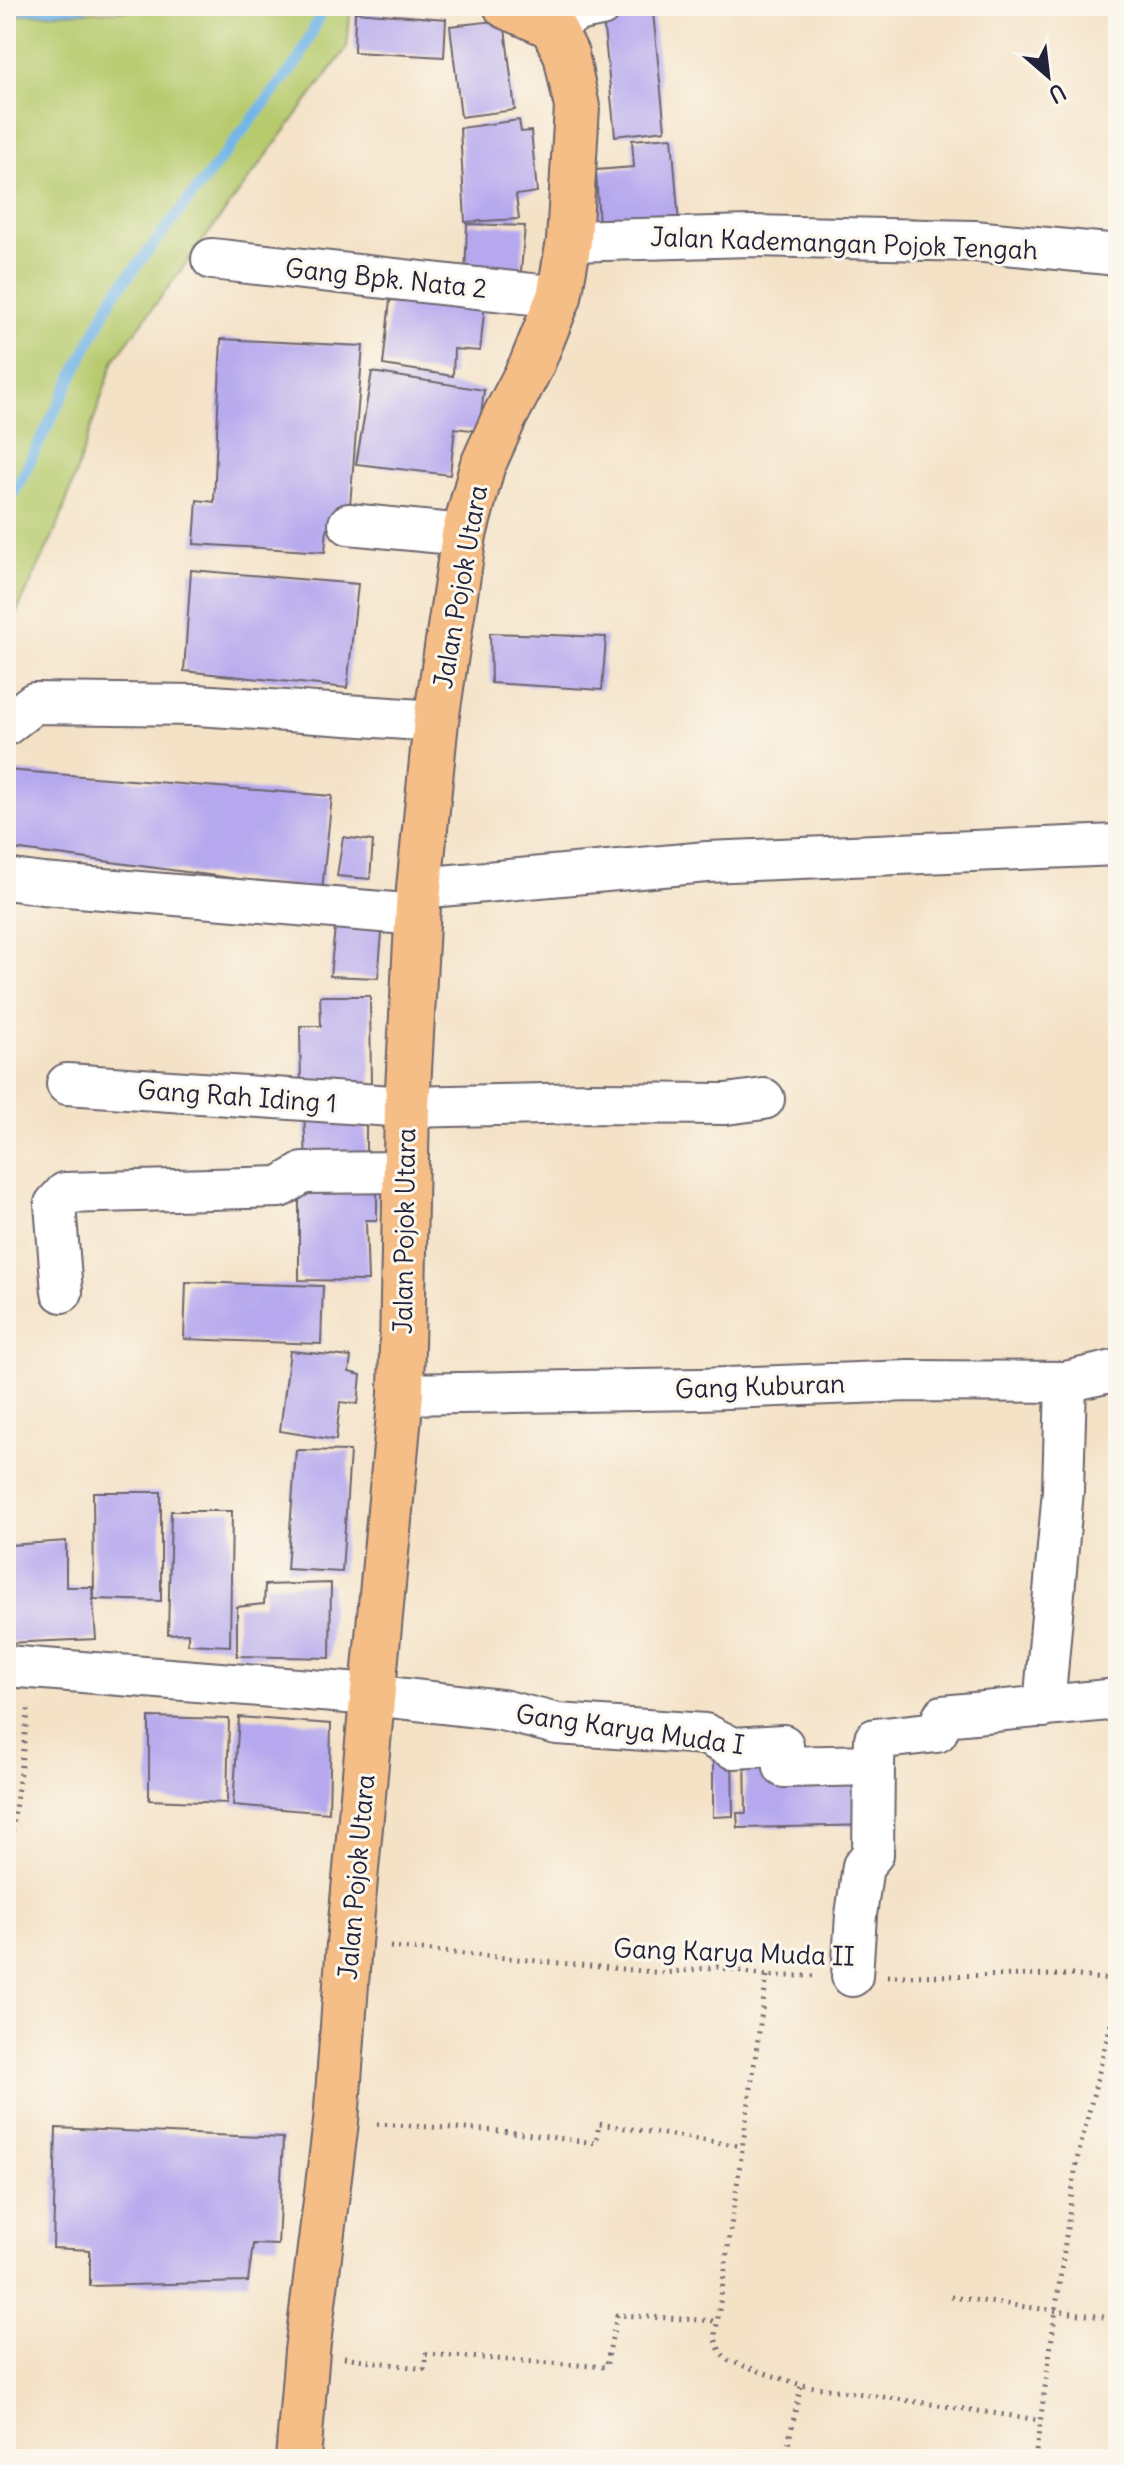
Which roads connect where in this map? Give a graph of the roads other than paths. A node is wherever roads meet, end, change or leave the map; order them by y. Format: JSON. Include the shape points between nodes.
{"nodes":[{"id":1,"x":506,"y":6,"type":"edge"},
{"id":2,"x":601,"y":6,"type":"edge"},
{"id":3,"x":552,"y":26,"type":"junction"},
{"id":4,"x":569,"y":241,"type":"junction"},
{"id":5,"x":1118,"y":255,"type":"edge"},
{"id":6,"x":212,"y":259,"type":"dead end"},
{"id":7,"x":559,"y":297,"type":"junction"},
{"id":8,"x":349,"y":524,"type":"dead end"},
{"id":9,"x":464,"y":535,"type":"junction"},
{"id":10,"x":436,"y":721,"type":"junction"},
{"id":11,"x":6,"y":725,"type":"edge"},
{"id":12,"x":1118,"y":845,"type":"edge"},
{"id":13,"x":6,"y":879,"type":"edge"},
{"id":14,"x":418,"y":901,"type":"junction"},
{"id":15,"x":67,"y":1084,"type":"dead end"},
{"id":16,"x":764,"y":1099,"type":"dead end"},
{"id":17,"x":407,"y":1107,"type":"junction"},
{"id":18,"x":405,"y":1172,"type":"junction"},
{"id":19,"x":62,"y":1292,"type":"dead end"},
{"id":20,"x":1118,"y":1370,"type":"edge"},
{"id":21,"x":1066,"y":1382,"type":"junction"},
{"id":22,"x":401,"y":1394,"type":"junction"},
{"id":23,"x":20,"y":1666,"type":"edge"},
{"id":24,"x":372,"y":1695,"type":"junction"},
{"id":25,"x":1118,"y":1699,"type":"edge"},
{"id":26,"x":1044,"y":1707,"type":"junction"},
{"id":27,"x":874,"y":1765,"type":"junction"},
{"id":28,"x":852,"y":1976,"type":"road end"},
{"id":29,"x":298,"y":2459,"type":"edge"}],
"edges":[{"from":1,"to":3,"type":"main road"},
{"from":2,"to":3,"type":"street","via":[[577,11]]},
{"from":3,"to":4,"type":"main road","name":"Jalan Pojok Utara","via":[[566,54],[577,107]]},
{"from":4,"to":5,"type":"street","name":"Jalan Kademangan Pojok Tengah","via":[[751,236],[974,241]]},
{"from":4,"to":7,"type":"main road","name":"Jalan Pojok Utara"},
{"from":6,"to":7,"type":"street","name":"Gang Bpk. Nata 2"},
{"from":7,"to":9,"type":"main road","name":"Jalan Pojok Utara","via":[[482,467]]},
{"from":8,"to":9,"type":"street"},
{"from":9,"to":10,"type":"main road","name":"Jalan Pojok Utara"},
{"from":10,"to":11,"type":"street","via":[[197,705],[34,703]]},
{"from":10,"to":14,"type":"main road","name":"Jalan Pojok Utara"},
{"from":12,"to":14,"type":"street","via":[[707,862]]},
{"from":13,"to":14,"type":"street"},
{"from":14,"to":17,"type":"main road","name":"Jalan Pojok Utara"},
{"from":15,"to":17,"type":"street","name":"Gang Rah Iding 1"},
{"from":16,"to":17,"type":"street","name":"Gang Rah Iding 1","via":[[726,1104]]},
{"from":17,"to":18,"type":"main road","name":"Jalan Pojok Utara"},
{"from":18,"to":19,"type":"street","via":[[303,1173],[280,1187],[65,1193],[55,1204]]},
{"from":18,"to":22,"type":"main road","name":"Jalan Pojok Utara"},
{"from":20,"to":21,"type":"street","name":"Gang Kuburan"},
{"from":21,"to":22,"type":"street","name":"Gang Kuburan"},
{"from":21,"to":26,"type":"street","via":[[1063,1490]]},
{"from":22,"to":24,"type":"main road","name":"Jalan Pojok Utara"},
{"from":23,"to":24,"type":"street"},
{"from":24,"to":27,"type":"street","name":"Gang Karya Muda I","via":[[502,1710],[557,1724],[705,1734],[733,1748],[783,1745],[784,1767]]},
{"from":24,"to":29,"type":"main road","name":"Jalan Pojok Utara","via":[[336,2122]]},
{"from":25,"to":26,"type":"street"},
{"from":26,"to":27,"type":"street","via":[[943,1716],[937,1732],[875,1739]]},
{"from":27,"to":28,"type":"street","via":[[873,1854],[863,1866]]}]}
